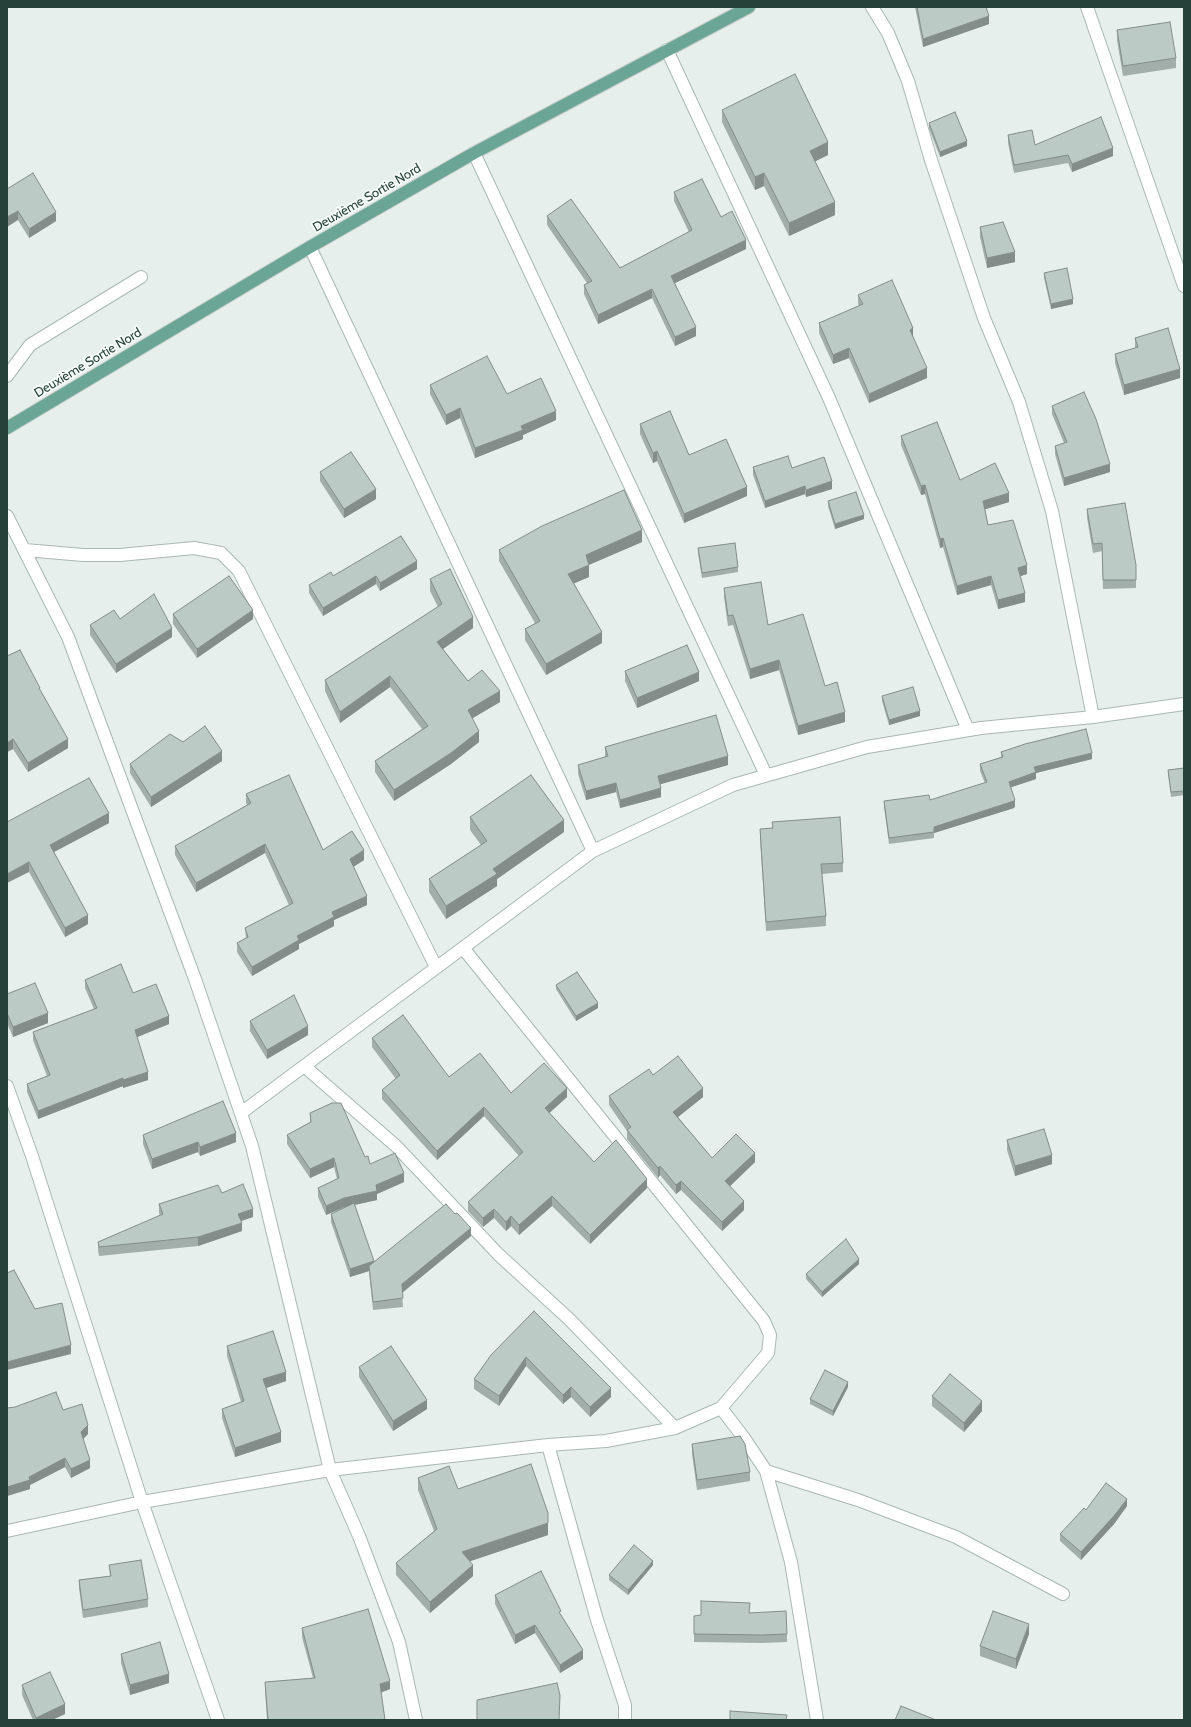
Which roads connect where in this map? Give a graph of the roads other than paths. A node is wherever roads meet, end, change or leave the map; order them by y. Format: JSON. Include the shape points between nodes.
{"nodes":[{"id":1,"x":750,"y":7,"type":"edge"},
{"id":2,"x":872,"y":7,"type":"edge"},
{"id":3,"x":1088,"y":7,"type":"edge"},
{"id":4,"x":667,"y":50,"type":"junction"},
{"id":5,"x":474,"y":153,"type":"junction"},
{"id":6,"x":310,"y":247,"type":"junction"},
{"id":7,"x":141,"y":277,"type":"dead end"},
{"id":8,"x":1184,"y":286,"type":"edge"},
{"id":9,"x":7,"y":376,"type":"edge"},
{"id":10,"x":7,"y":428,"type":"edge"},
{"id":11,"x":7,"y":516,"type":"edge"},
{"id":12,"x":25,"y":550,"type":"junction"},
{"id":13,"x":1184,"y":704,"type":"edge"},
{"id":14,"x":1093,"y":717,"type":"junction"},
{"id":15,"x":968,"y":730,"type":"junction"},
{"id":16,"x":766,"y":775,"type":"junction"},
{"id":17,"x":593,"y":851,"type":"junction"},
{"id":18,"x":463,"y":948,"type":"junction"},
{"id":19,"x":436,"y":967,"type":"junction"},
{"id":20,"x":304,"y":1066,"type":"junction"},
{"id":21,"x":7,"y":1086,"type":"edge"},
{"id":22,"x":241,"y":1113,"type":"junction"},
{"id":23,"x":721,"y":1408,"type":"junction"},
{"id":24,"x":675,"y":1428,"type":"junction"},
{"id":25,"x":548,"y":1445,"type":"junction"},
{"id":26,"x":330,"y":1470,"type":"junction"},
{"id":27,"x":766,"y":1471,"type":"junction"},
{"id":28,"x":142,"y":1502,"type":"junction"},
{"id":29,"x":7,"y":1531,"type":"edge"},
{"id":30,"x":1063,"y":1594,"type":"dead end"},
{"id":31,"x":218,"y":1720,"type":"edge"},
{"id":32,"x":416,"y":1720,"type":"edge"},
{"id":33,"x":625,"y":1720,"type":"edge"},
{"id":34,"x":817,"y":1720,"type":"edge"}],
"edges":[{"from":1,"to":4,"type":"main road","name":"Deuxième Sortie Nord"},
{"from":2,"to":14,"type":"street","via":[[888,33],[908,81],[931,160],[984,318],[1019,402],[1052,511]]},
{"from":3,"to":8,"type":"street"},
{"from":4,"to":5,"type":"main road","name":"Deuxième Sortie Nord"},
{"from":4,"to":15,"type":"street","via":[[829,398]]},
{"from":5,"to":6,"type":"main road","name":"Deuxième Sortie Nord"},
{"from":5,"to":16,"type":"street"},
{"from":6,"to":10,"type":"main road","name":"Deuxième Sortie Nord"},
{"from":6,"to":17,"type":"street"},
{"from":7,"to":9,"type":"street","via":[[30,345]]},
{"from":11,"to":12,"type":"street"},
{"from":12,"to":19,"type":"street","via":[[82,556],[120,556],[194,548],[221,553],[239,571]]},
{"from":12,"to":22,"type":"street","via":[[68,637],[195,979]]},
{"from":13,"to":14,"type":"street"},
{"from":14,"to":15,"type":"street"},
{"from":15,"to":16,"type":"street","via":[[867,746]]},
{"from":16,"to":17,"type":"street","via":[[733,785]]},
{"from":17,"to":18,"type":"street"},
{"from":18,"to":19,"type":"street"},
{"from":18,"to":23,"type":"street","via":[[764,1321],[770,1336],[768,1353]]},
{"from":19,"to":20,"type":"street"},
{"from":20,"to":22,"type":"street"},
{"from":20,"to":24,"type":"street","via":[[396,1146],[499,1255],[569,1319]]},
{"from":21,"to":28,"type":"street","via":[[32,1156]]},
{"from":22,"to":26,"type":"street","via":[[252,1146]]},
{"from":23,"to":24,"type":"street"},
{"from":23,"to":27,"type":"street"},
{"from":24,"to":25,"type":"street","via":[[606,1441]]},
{"from":25,"to":26,"type":"street"},
{"from":25,"to":33,"type":"street","via":[[597,1620],[625,1705]]},
{"from":26,"to":28,"type":"street"},
{"from":26,"to":32,"type":"street","via":[[359,1536],[399,1642]]},
{"from":27,"to":30,"type":"street","via":[[858,1500],[956,1537]]},
{"from":27,"to":34,"type":"street","via":[[792,1562]]},
{"from":28,"to":29,"type":"street"},
{"from":28,"to":31,"type":"street"}]}
